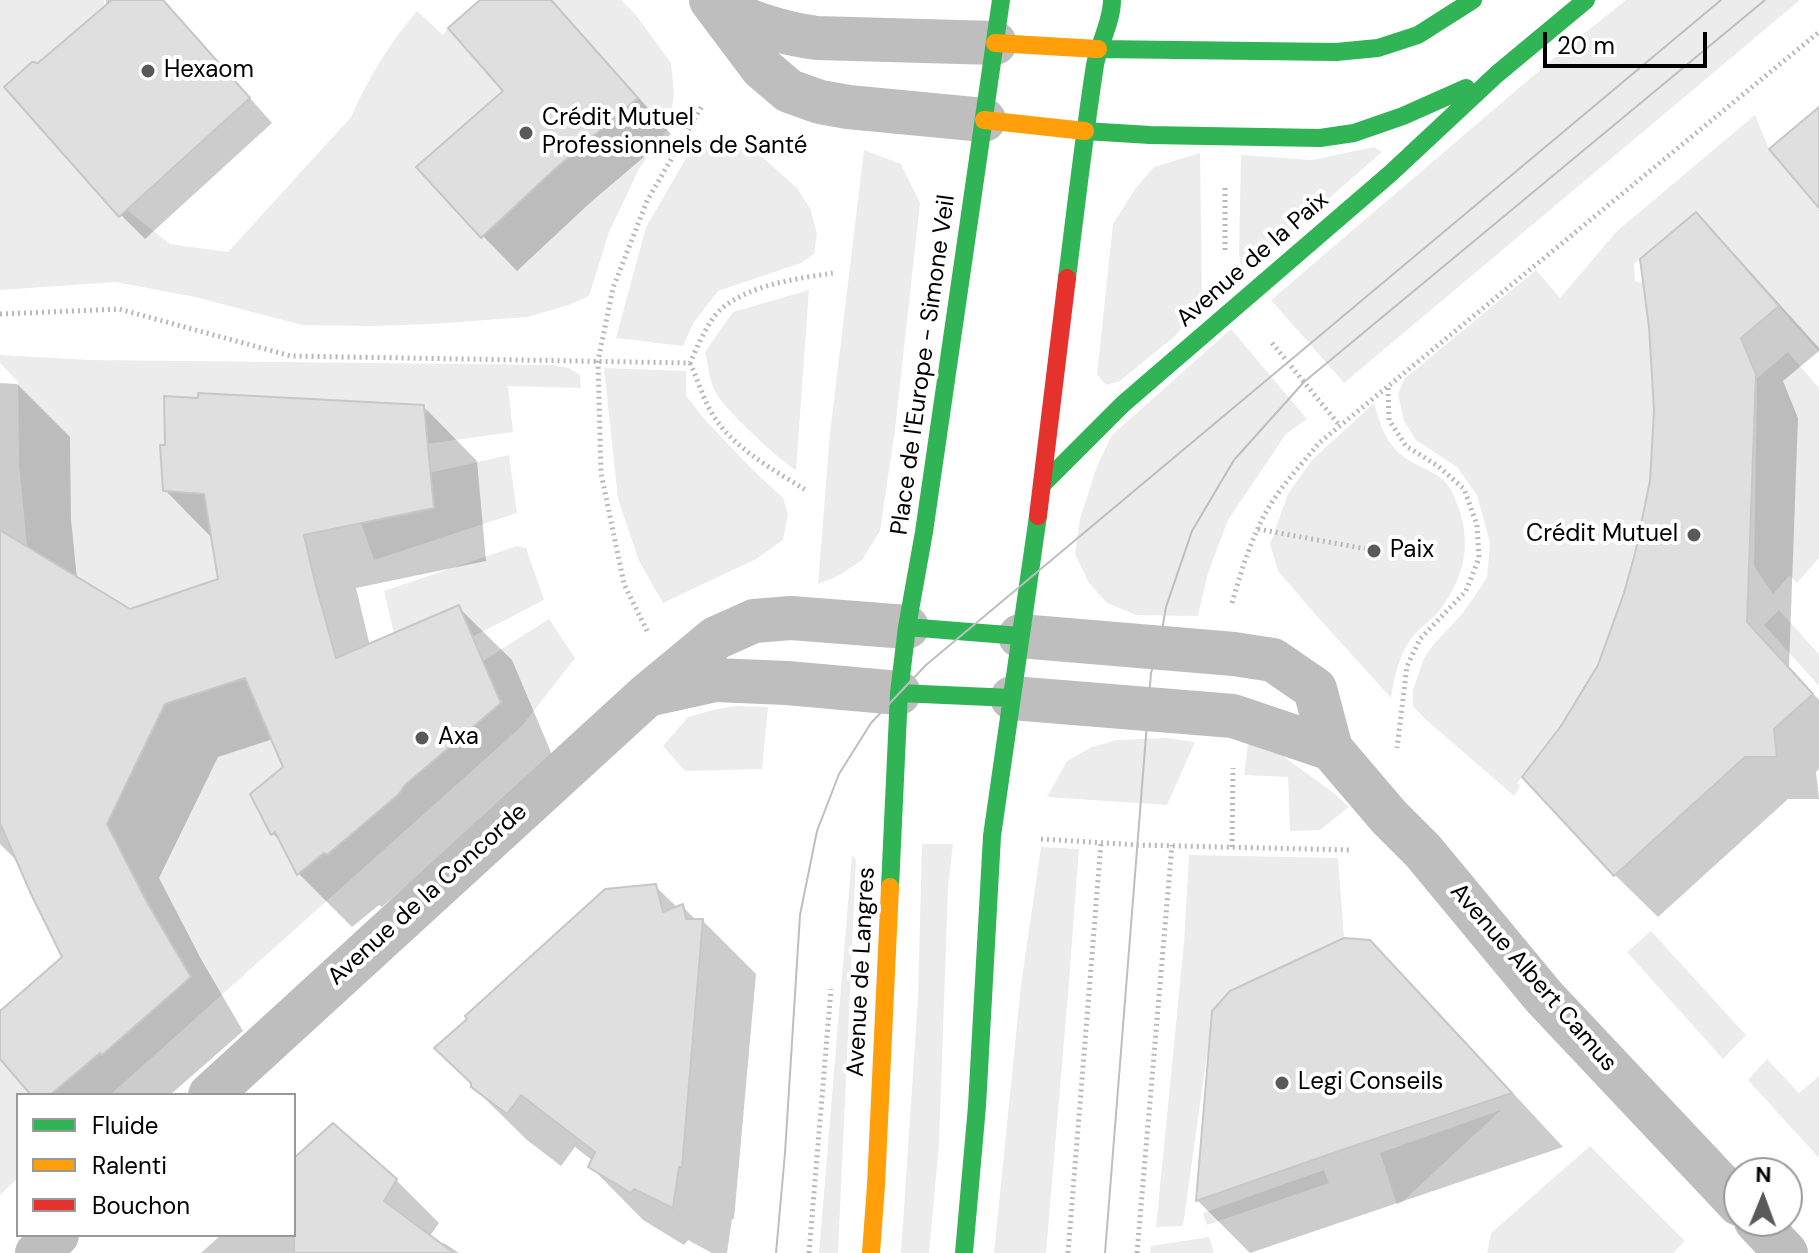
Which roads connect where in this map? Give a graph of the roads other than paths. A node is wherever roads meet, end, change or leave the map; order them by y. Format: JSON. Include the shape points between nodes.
{"nodes":[{"id":1,"x":1001,"y":0,"type":"edge"},
{"id":2,"x":1112,"y":0,"type":"edge"},
{"id":3,"x":1473,"y":0,"type":"edge"},
{"id":4,"x":1586,"y":0,"type":"edge"},
{"id":5,"x":714,"y":4,"type":"edge"},
{"id":6,"x":995,"y":43,"type":"junction"},
{"id":7,"x":1098,"y":49,"type":"junction"},
{"id":8,"x":1497,"y":74,"type":"junction"},
{"id":9,"x":984,"y":120,"type":"junction"},
{"id":10,"x":1085,"y":131,"type":"junction"},
{"id":11,"x":1042,"y":485,"type":"junction"},
{"id":12,"x":907,"y":627,"type":"junction"},
{"id":13,"x":1020,"y":636,"type":"junction"},
{"id":14,"x":899,"y":693,"type":"junction"},
{"id":15,"x":646,"y":696,"type":"junction"},
{"id":16,"x":1012,"y":698,"type":"junction"},
{"id":17,"x":1331,"y":749,"type":"junction"},
{"id":18,"x":212,"y":1093,"type":"edge"},
{"id":19,"x":1723,"y":1187,"type":"edge"},
{"id":20,"x":55,"y":1237,"type":"edge"},
{"id":21,"x":1771,"y":1237,"type":"edge"},
{"id":22,"x":37,"y":1253,"type":"edge"},
{"id":23,"x":871,"y":1253,"type":"edge"},
{"id":24,"x":964,"y":1253,"type":"edge"},
{"id":25,"x":1786,"y":1253,"type":"edge"}],
"edges":[{"from":1,"to":6,"type":"main road"},
{"from":2,"to":7,"type":"main road"},
{"from":3,"to":7,"type":"main road","via":[[1418,35],[1378,48]]},
{"from":4,"to":8,"type":"main road","name":"Avenue de la Paix"},
{"from":5,"to":6,"type":"street","via":[[788,34]]},
{"from":5,"to":9,"type":"street","via":[[762,68],[789,91],[848,107]]},
{"from":6,"to":7,"type":"main road"},
{"from":6,"to":9,"type":"main road","name":"Place de l'Europe - Simone Veil"},
{"from":7,"to":10,"type":"main road"},
{"from":8,"to":10,"type":"main road","name":"Avenue de la Paix","via":[[1403,116],[1320,138]]},
{"from":8,"to":11,"type":"main road","name":"Avenue de la Paix","via":[[1391,173],[1123,404]]},
{"from":9,"to":10,"type":"main road","name":"Avenue de la Paix"},
{"from":9,"to":12,"type":"main road","name":"Place de l'Europe - Simone Veil"},
{"from":10,"to":11,"type":"main road"},
{"from":11,"to":13,"type":"main road"},
{"from":12,"to":13,"type":"main road"},
{"from":12,"to":14,"type":"main road","name":"Place de l'Europe - Simone Veil"},
{"from":12,"to":15,"type":"street","name":"Avenue de la Concorde","via":[[791,618],[754,621],[716,638]]},
{"from":13,"to":16,"type":"main road"},
{"from":13,"to":17,"type":"street","name":"Avenue Albert Camus","via":[[1273,660],[1315,689]]},
{"from":14,"to":15,"type":"street","name":"Avenue de la Concorde","via":[[715,680]]},
{"from":14,"to":16,"type":"main road"},
{"from":14,"to":23,"type":"main road","name":"Avenue de Langres"},
{"from":15,"to":18,"type":"street","name":"Avenue de la Concorde"},
{"from":16,"to":17,"type":"street","via":[[1233,716]]},
{"from":16,"to":24,"type":"main road","via":[[992,836]]},
{"from":17,"to":19,"type":"street","name":"Avenue Albert Camus","via":[[1544,997]]},
{"from":20,"to":22,"type":"street"},
{"from":21,"to":25,"type":"street"}]}
